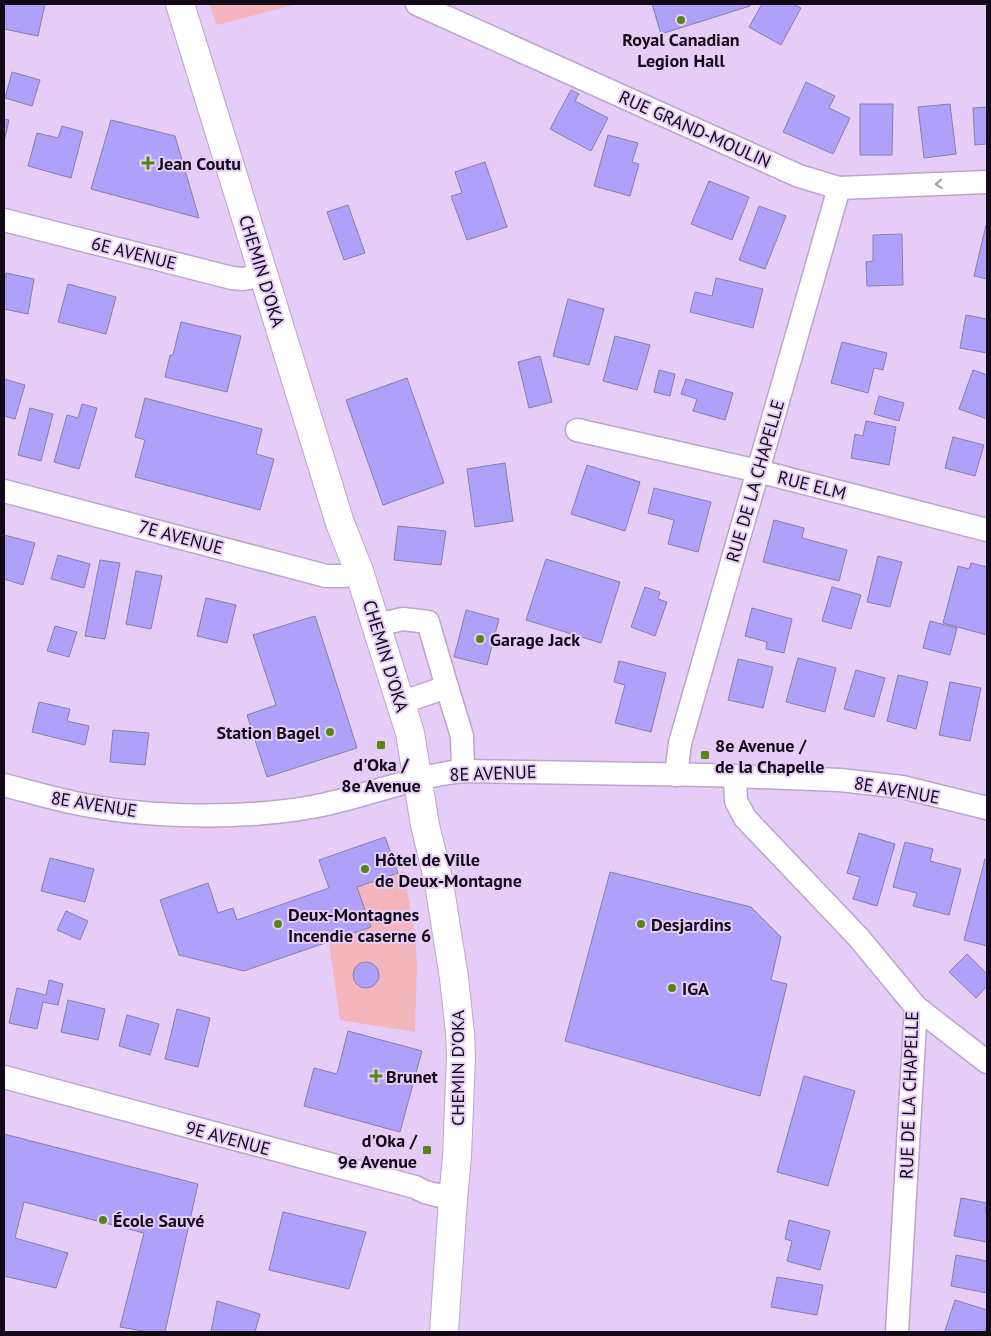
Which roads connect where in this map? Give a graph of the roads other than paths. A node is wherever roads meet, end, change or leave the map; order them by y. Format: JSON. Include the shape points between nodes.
{"nodes":[{"id":1,"x":180,"y":4,"type":"edge"},
{"id":2,"x":418,"y":4,"type":"edge"},
{"id":3,"x":987,"y":182,"type":"edge"},
{"id":4,"x":839,"y":188,"type":"junction"},
{"id":5,"x":4,"y":220,"type":"edge"},
{"id":6,"x":264,"y":275,"type":"junction"},
{"id":7,"x":577,"y":430,"type":"dead end"},
{"id":8,"x":758,"y":471,"type":"junction"},
{"id":9,"x":4,"y":491,"type":"edge"},
{"id":10,"x":987,"y":530,"type":"edge"},
{"id":11,"x":359,"y":571,"type":"junction"},
{"id":12,"x":376,"y":625,"type":"junction"},
{"id":13,"x":447,"y":687,"type":"junction"},
{"id":14,"x":400,"y":703,"type":"junction"},
{"id":15,"x":464,"y":771,"type":"junction"},
{"id":16,"x":676,"y":774,"type":"junction"},
{"id":17,"x":735,"y":776,"type":"junction"},
{"id":18,"x":418,"y":780,"type":"junction"},
{"id":19,"x":4,"y":785,"type":"edge"},
{"id":20,"x":987,"y":808,"type":"edge"},
{"id":21,"x":916,"y":1007,"type":"junction"},
{"id":22,"x":987,"y":1062,"type":"edge"},
{"id":23,"x":4,"y":1077,"type":"edge"},
{"id":24,"x":452,"y":1199,"type":"junction"},
{"id":25,"x":444,"y":1332,"type":"edge"},
{"id":26,"x":897,"y":1332,"type":"edge"}],
"edges":[{"from":1,"to":6,"type":"main road","name":"CHEMIN D'OKA"},
{"from":2,"to":4,"type":"street","name":"RUE GRAND-MOULIN","via":[[799,176]]},
{"from":3,"to":4,"type":"street","name":"RUE GRAND-MOULIN","one_way":true},
{"from":4,"to":8,"type":"street","name":"RUE DE LA CHAPELLE"},
{"from":5,"to":6,"type":"street","name":"6E AVENUE","via":[[232,278]]},
{"from":6,"to":11,"type":"main road","name":"CHEMIN D'OKA","via":[[340,523]]},
{"from":7,"to":8,"type":"street","name":"RUE ELM"},
{"from":8,"to":10,"type":"street","name":"RUE ELM"},
{"from":8,"to":16,"type":"street","name":"RUE DE LA CHAPELLE","via":[[680,743]]},
{"from":9,"to":11,"type":"street","name":"7E AVENUE","via":[[326,576],[344,576]]},
{"from":11,"to":12,"type":"main road","name":"CHEMIN D'OKA"},
{"from":12,"to":13,"type":"street","via":[[403,619],[428,622]]},
{"from":12,"to":14,"type":"main road","name":"CHEMIN D'OKA"},
{"from":13,"to":14,"type":"street"},
{"from":13,"to":15,"type":"street","via":[[462,736]]},
{"from":14,"to":18,"type":"main road","name":"CHEMIN D'OKA","via":[[410,733]]},
{"from":15,"to":16,"type":"street","name":"8E AVENUE"},
{"from":15,"to":18,"type":"street","name":"8E AVENUE"},
{"from":16,"to":17,"type":"street","name":"8E AVENUE"},
{"from":17,"to":20,"type":"street","name":"8E AVENUE","via":[[840,780],[902,787]]},
{"from":17,"to":21,"type":"street","name":"RUE DE LA CHAPELLE","via":[[736,801],[744,818],[860,938]]},
{"from":18,"to":19,"type":"street","name":"8E AVENUE","via":[[312,807],[226,814],[105,808]]},
{"from":18,"to":24,"type":"main road","name":"CHEMIN D'OKA","via":[[448,935],[460,1033],[457,1157]]},
{"from":21,"to":22,"type":"street"},
{"from":21,"to":26,"type":"street","name":"RUE DE LA CHAPELLE"},
{"from":23,"to":24,"type":"street","name":"9E AVENUE"},
{"from":24,"to":25,"type":"main road","name":"CHEMIN D'OKA"}]}
